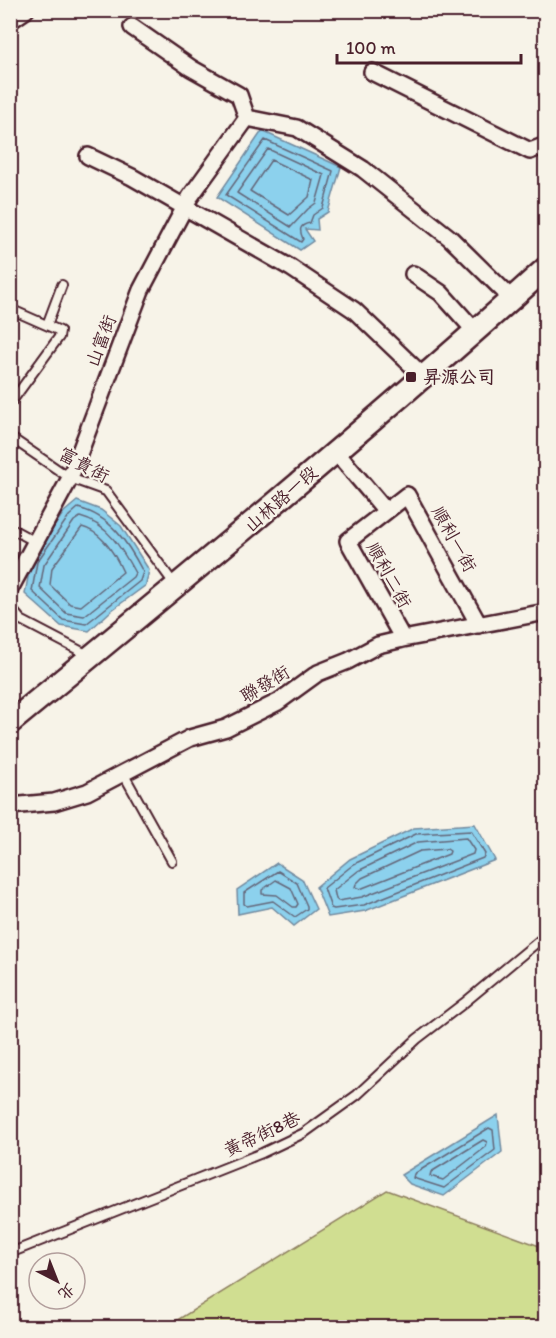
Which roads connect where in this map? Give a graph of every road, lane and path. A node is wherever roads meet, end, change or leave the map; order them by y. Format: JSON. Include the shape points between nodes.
{"nodes":[{"id":1,"x":26,"y":10,"type":"edge"},
{"id":2,"x":10,"y":21,"type":"edge"},
{"id":3,"x":132,"y":27,"type":"dead end"},
{"id":4,"x":372,"y":72,"type":"dead end"},
{"id":5,"x":247,"y":118,"type":"junction"},
{"id":6,"x":546,"y":145,"type":"edge"},
{"id":7,"x":88,"y":156,"type":"dead end"},
{"id":8,"x":185,"y":207,"type":"junction"},
{"id":9,"x":546,"y":268,"type":"edge"},
{"id":10,"x":413,"y":274,"type":"dead end"},
{"id":11,"x":62,"y":285,"type":"dead end"},
{"id":12,"x":512,"y":299,"type":"junction"},
{"id":13,"x":10,"y":309,"type":"edge"},
{"id":14,"x":47,"y":325,"type":"junction"},
{"id":15,"x":475,"y":331,"type":"junction"},
{"id":16,"x":424,"y":377,"type":"junction"},
{"id":17,"x":10,"y":404,"type":"edge"},
{"id":18,"x":10,"y":437,"type":"edge"},
{"id":19,"x":336,"y":452,"type":"junction"},
{"id":20,"x":70,"y":478,"type":"junction"},
{"id":21,"x":386,"y":511,"type":"junction"},
{"id":22,"x":10,"y":528,"type":"edge"},
{"id":23,"x":36,"y":542,"type":"junction"},
{"id":24,"x":176,"y":586,"type":"junction"},
{"id":25,"x":10,"y":589,"type":"edge"},
{"id":26,"x":10,"y":606,"type":"edge"},
{"id":27,"x":546,"y":612,"type":"edge"},
{"id":28,"x":479,"y":625,"type":"junction"},
{"id":29,"x":403,"y":639,"type":"junction"},
{"id":30,"x":91,"y":657,"type":"junction"},
{"id":31,"x":10,"y":723,"type":"edge"},
{"id":32,"x":123,"y":773,"type":"junction"},
{"id":33,"x":10,"y":806,"type":"edge"},
{"id":34,"x":172,"y":861,"type":"dead end"},
{"id":35,"x":546,"y":935,"type":"edge"},
{"id":36,"x":10,"y":1253,"type":"edge"}],
"edges":[{"from":1,"to":2,"type":"street"},
{"from":3,"to":5,"type":"street","via":[[190,68],[239,94]]},
{"from":4,"to":6,"type":"street","via":[[530,151]]},
{"from":5,"to":8,"type":"street","name":"山富街"},
{"from":5,"to":12,"type":"street","via":[[297,128],[363,169],[450,238]]},
{"from":7,"to":8,"type":"street"},
{"from":8,"to":16,"type":"street","via":[[291,268],[354,310]]},
{"from":8,"to":20,"type":"street","name":"山富街","via":[[141,290]]},
{"from":9,"to":12,"type":"main road","name":"山林路一段"},
{"from":10,"to":15,"type":"street","via":[[441,293]]},
{"from":11,"to":14,"type":"lane"},
{"from":12,"to":15,"type":"main road","name":"山林路一段"},
{"from":13,"to":14,"type":"lane"},
{"from":14,"to":17,"type":"lane","via":[[60,331],[59,337]]},
{"from":15,"to":16,"type":"main road","name":"山林路一段"},
{"from":16,"to":19,"type":"main road","name":"山林路一段"},
{"from":18,"to":20,"type":"lane","name":"富貴街"},
{"from":19,"to":21,"type":"street"},
{"from":19,"to":24,"type":"main road","name":"山林路一段"},
{"from":20,"to":23,"type":"street","name":"山富街"},
{"from":20,"to":24,"type":"lane","name":"富貴街","via":[[106,491]]},
{"from":21,"to":28,"type":"street","name":"順利一街","via":[[407,495]]},
{"from":21,"to":29,"type":"street","name":"順利二街","via":[[348,540]]},
{"from":22,"to":23,"type":"lane"},
{"from":23,"to":25,"type":"street","name":"山富街"},
{"from":24,"to":30,"type":"main road","name":"山林路一段"},
{"from":26,"to":30,"type":"lane","via":[[21,620]]},
{"from":27,"to":28,"type":"street","name":"聯發街"},
{"from":28,"to":29,"type":"street","name":"聯發街"},
{"from":29,"to":32,"type":"street","name":"聯發街","via":[[378,645],[318,673],[267,707],[226,728],[190,738]]},
{"from":30,"to":31,"type":"main road","name":"山林路一段"},
{"from":32,"to":33,"type":"street","name":"聯發街","via":[[87,792],[54,802]]},
{"from":32,"to":34,"type":"lane"},
{"from":35,"to":36,"type":"lane","name":"黃帝街8巷","via":[[417,1039],[357,1095],[304,1133]]}]}
